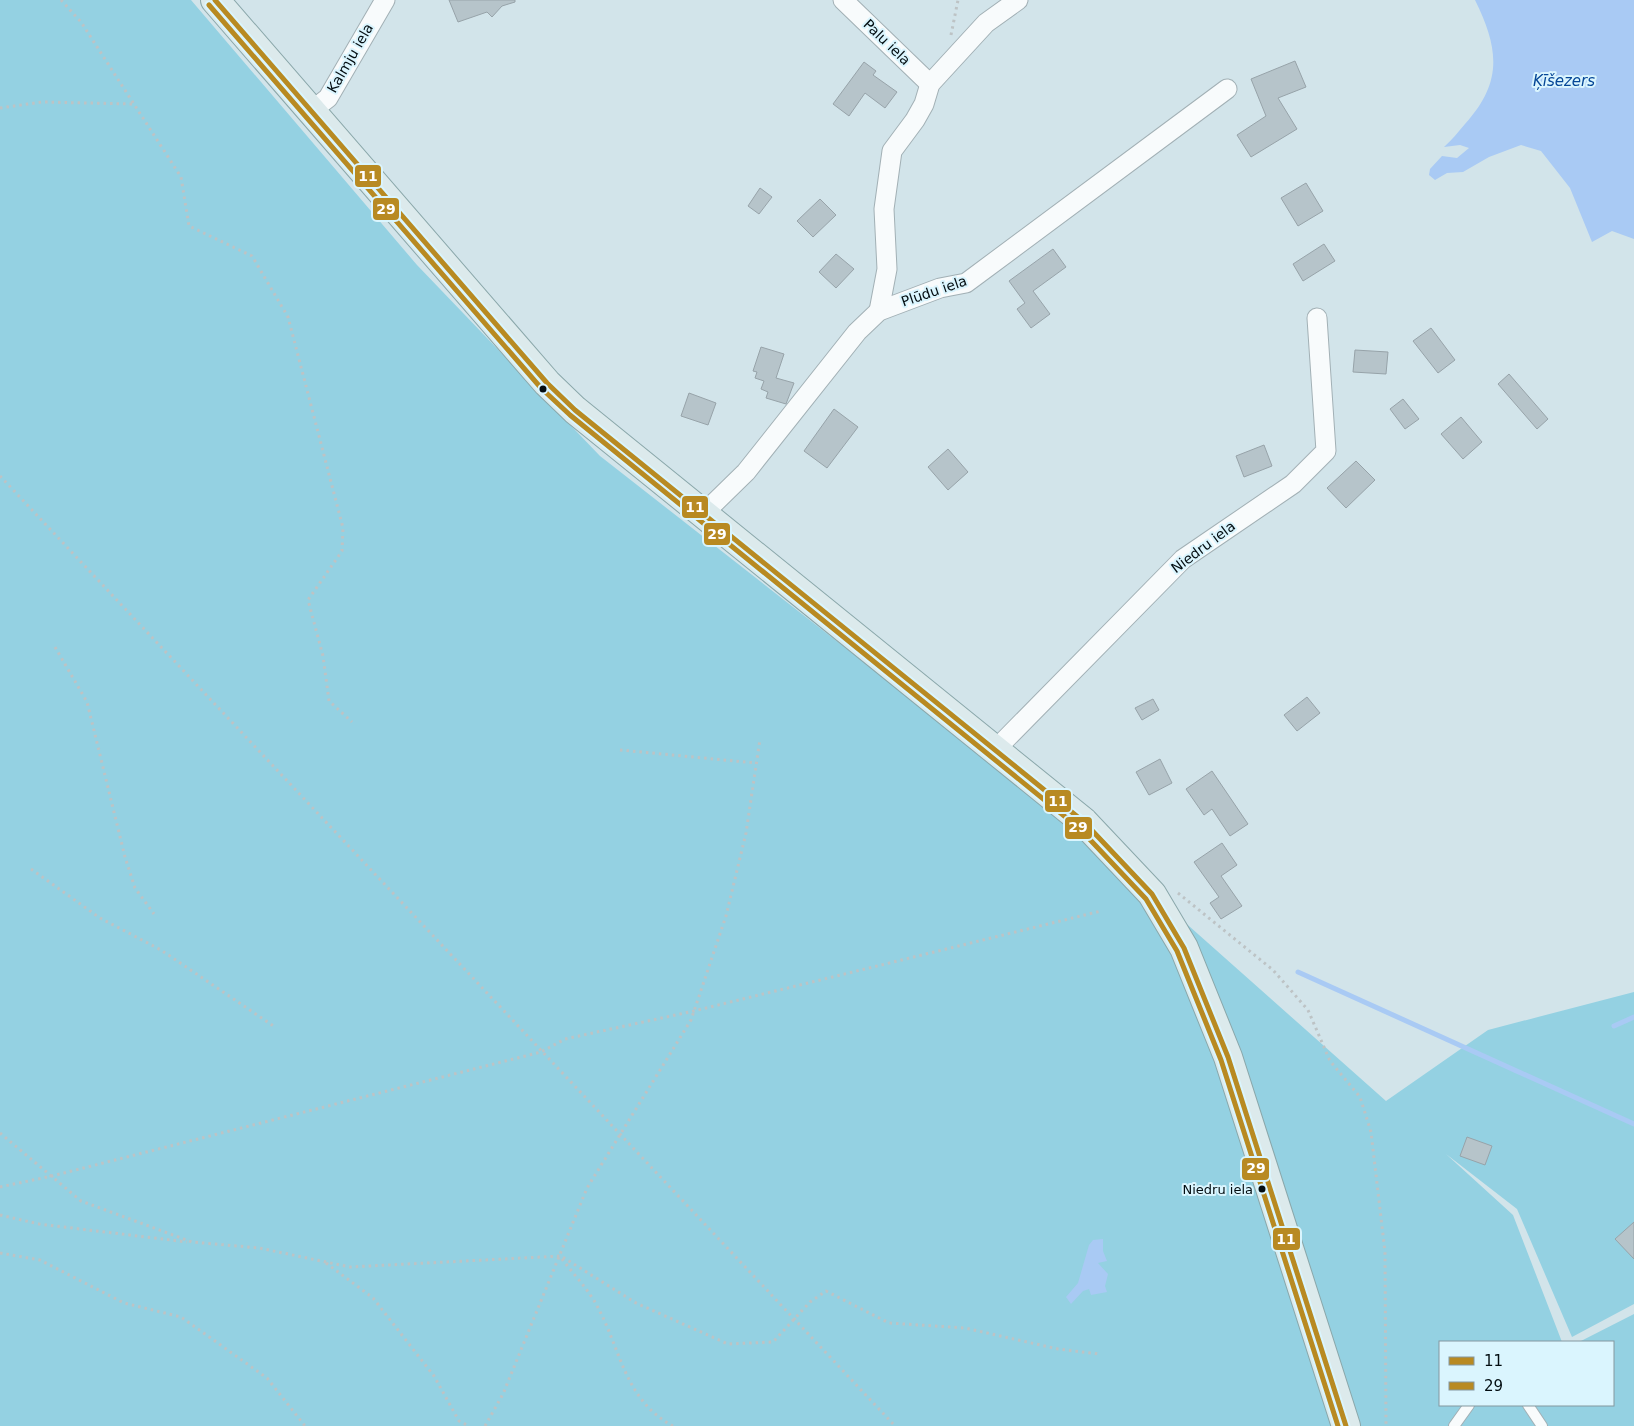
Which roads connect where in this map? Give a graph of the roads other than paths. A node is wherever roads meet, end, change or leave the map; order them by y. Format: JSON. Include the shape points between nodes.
{"nodes":[{"id":1,"x":215,"y":0,"type":"edge"},
{"id":2,"x":385,"y":0,"type":"edge"},
{"id":3,"x":843,"y":0,"type":"edge"},
{"id":4,"x":1018,"y":0,"type":"edge"},
{"id":5,"x":930,"y":84,"type":"junction"},
{"id":6,"x":1227,"y":89,"type":"dead end"},
{"id":7,"x":310,"y":112,"type":"junction"},
{"id":8,"x":879,"y":311,"type":"junction"},
{"id":9,"x":1317,"y":318,"type":"dead end"},
{"id":10,"x":703,"y":514,"type":"junction"},
{"id":11,"x":996,"y":749,"type":"junction"},
{"id":12,"x":1468,"y":1406,"type":"edge"},
{"id":13,"x":1529,"y":1406,"type":"edge"},
{"id":14,"x":1346,"y":1426,"type":"edge"},
{"id":15,"x":1454,"y":1426,"type":"edge"},
{"id":16,"x":1542,"y":1426,"type":"edge"}],
"edges":[{"from":1,"to":7,"type":"main road"},
{"from":2,"to":7,"type":"street","name":"Kalmju iela","via":[[328,98]]},
{"from":3,"to":5,"type":"street","name":"Palu iela"},
{"from":4,"to":5,"type":"street","via":[[986,23]]},
{"from":5,"to":8,"type":"street","via":[[915,120],[892,151],[884,209],[887,269]]},
{"from":6,"to":8,"type":"street","name":"Plūdu iela","via":[[966,283],[940,288]]},
{"from":7,"to":10,"type":"main road","via":[[547,383],[575,410]]},
{"from":8,"to":10,"type":"street","name":"Plūdu iela","via":[[857,332],[746,472]]},
{"from":9,"to":11,"type":"street","name":"Niedru iela","via":[[1326,451],[1292,484],[1183,559]]},
{"from":10,"to":11,"type":"main road"},
{"from":11,"to":14,"type":"main road","via":[[1084,822],[1116,854],[1152,894],[1184,948],[1228,1057]]},
{"from":12,"to":15,"type":"lane"},
{"from":13,"to":16,"type":"lane"}]}
